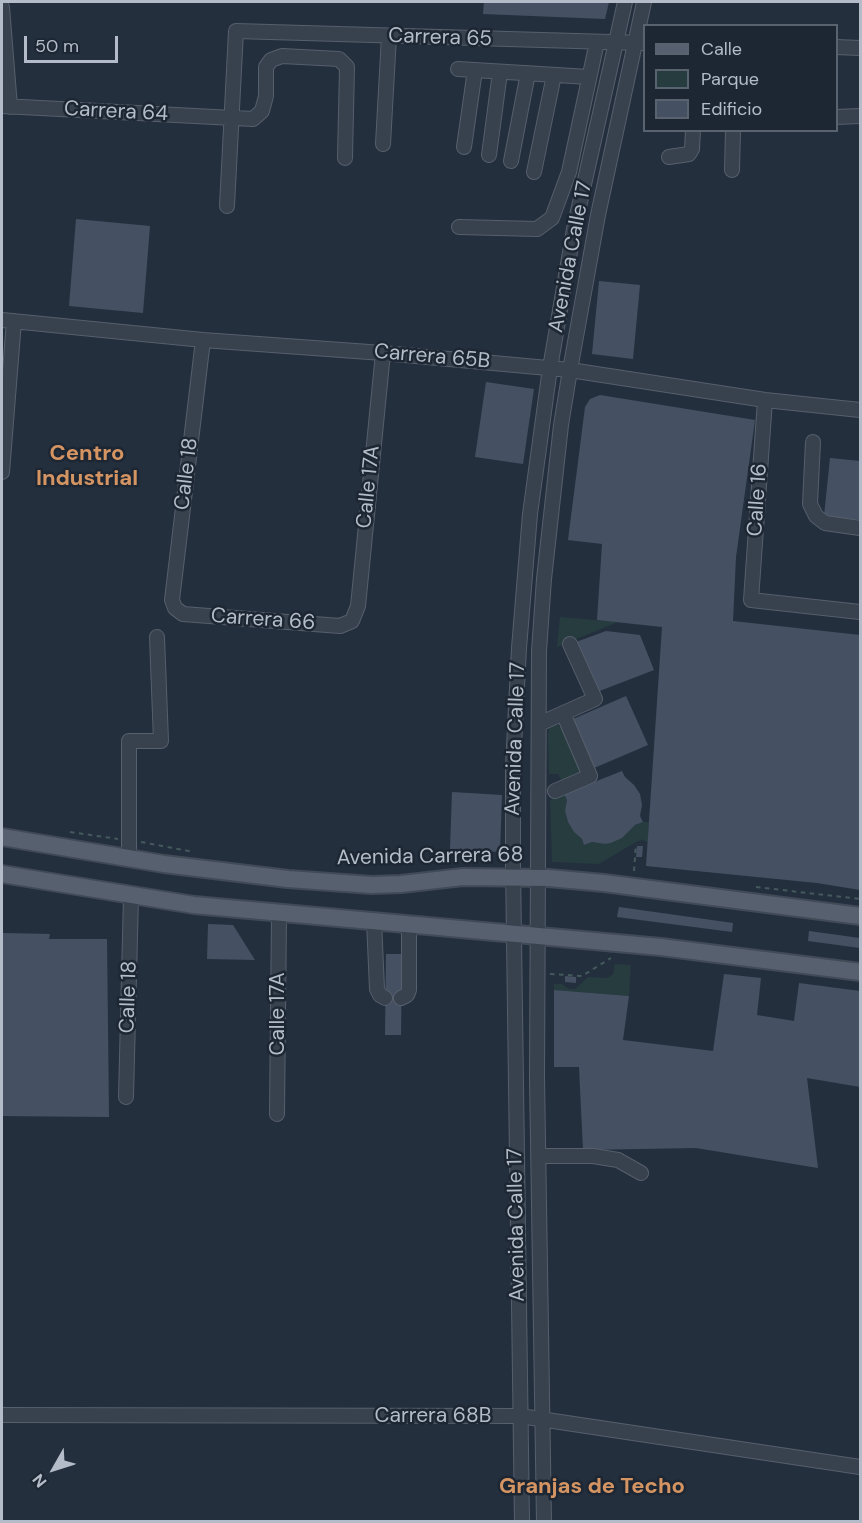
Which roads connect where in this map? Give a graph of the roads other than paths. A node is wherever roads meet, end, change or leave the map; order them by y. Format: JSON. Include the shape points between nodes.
{"nodes":[{"id":1,"x":625,"y":2,"type":"edge"},
{"id":2,"x":644,"y":2,"type":"edge"},
{"id":3,"x":2,"y":7,"type":"edge"},
{"id":4,"x":389,"y":36,"type":"junction"},
{"id":5,"x":597,"y":42,"type":"junction"},
{"id":6,"x":616,"y":43,"type":"junction"},
{"id":7,"x":639,"y":43,"type":"edge"},
{"id":8,"x":838,"y":47,"type":"edge"},
{"id":9,"x":861,"y":48,"type":"edge"},
{"id":10,"x":458,"y":69,"type":"dead end"},
{"id":11,"x":475,"y":70,"type":"junction"},
{"id":12,"x":500,"y":72,"type":"junction"},
{"id":13,"x":528,"y":73,"type":"junction"},
{"id":14,"x":554,"y":75,"type":"junction"},
{"id":15,"x":589,"y":77,"type":"junction"},
{"id":16,"x":6,"y":106,"type":"edge"},
{"id":17,"x":861,"y":116,"type":"edge"},
{"id":18,"x":838,"y":117,"type":"edge"},
{"id":19,"x":231,"y":118,"type":"junction"},
{"id":20,"x":693,"y":132,"type":"edge"},
{"id":21,"x":733,"y":132,"type":"edge"},
{"id":22,"x":383,"y":144,"type":"dead end"},
{"id":23,"x":464,"y":147,"type":"dead end"},
{"id":24,"x":489,"y":154,"type":"dead end"},
{"id":25,"x":669,"y":157,"type":"dead end"},
{"id":26,"x":345,"y":158,"type":"dead end"},
{"id":27,"x":511,"y":161,"type":"dead end"},
{"id":28,"x":732,"y":170,"type":"dead end"},
{"id":29,"x":534,"y":172,"type":"dead end"},
{"id":30,"x":227,"y":206,"type":"dead end"},
{"id":31,"x":459,"y":227,"type":"dead end"},
{"id":32,"x":8,"y":320,"type":"edge"},
{"id":33,"x":202,"y":340,"type":"junction"},
{"id":34,"x":383,"y":352,"type":"junction"},
{"id":35,"x":550,"y":368,"type":"junction"},
{"id":36,"x":570,"y":370,"type":"junction"},
{"id":37,"x":765,"y":400,"type":"junction"},
{"id":38,"x":861,"y":410,"type":"edge"},
{"id":39,"x":813,"y":442,"type":"dead end"},
{"id":40,"x":2,"y":472,"type":"edge"},
{"id":41,"x":861,"y":528,"type":"edge"},
{"id":42,"x":175,"y":608,"type":"joint"},
{"id":43,"x":861,"y":612,"type":"edge"},
{"id":44,"x":352,"y":621,"type":"joint"},
{"id":45,"x":157,"y":638,"type":"dead end"},
{"id":46,"x":570,"y":644,"type":"dead end"},
{"id":47,"x":519,"y":648,"type":"junction"},
{"id":48,"x":539,"y":651,"type":"junction"},
{"id":49,"x":563,"y":713,"type":"junction"},
{"id":50,"x":539,"y":724,"type":"junction"},
{"id":51,"x":555,"y":791,"type":"dead end"},
{"id":52,"x":2,"y":837,"type":"edge"},
{"id":53,"x":129,"y":858,"type":"junction"},
{"id":54,"x":2,"y":874,"type":"edge"},
{"id":55,"x":513,"y":877,"type":"junction"},
{"id":56,"x":538,"y":877,"type":"junction"},
{"id":57,"x":131,"y":896,"type":"junction"},
{"id":58,"x":279,"y":914,"type":"junction"},
{"id":59,"x":861,"y":916,"type":"edge"},
{"id":60,"x":374,"y":921,"type":"junction"},
{"id":61,"x":409,"y":923,"type":"junction"},
{"id":62,"x":513,"y":933,"type":"junction"},
{"id":63,"x":537,"y":935,"type":"junction"},
{"id":64,"x":861,"y":972,"type":"edge"},
{"id":65,"x":385,"y":998,"type":"dead end"},
{"id":66,"x":402,"y":998,"type":"dead end"},
{"id":67,"x":126,"y":1098,"type":"dead end"},
{"id":68,"x":277,"y":1114,"type":"dead end"},
{"id":69,"x":538,"y":1156,"type":"junction"},
{"id":70,"x":640,"y":1173,"type":"dead end"},
{"id":71,"x":2,"y":1415,"type":"edge"},
{"id":72,"x":520,"y":1416,"type":"junction"},
{"id":73,"x":542,"y":1418,"type":"junction"},
{"id":74,"x":861,"y":1467,"type":"edge"},
{"id":75,"x":522,"y":1521,"type":"edge"},
{"id":76,"x":544,"y":1521,"type":"edge"}],
"edges":[{"from":1,"to":6,"type":"street","name":"Avenida Calle 17"},
{"from":2,"to":7,"type":"street","name":"Avenida Calle 17"},
{"from":3,"to":16,"type":"street"},
{"from":4,"to":5,"type":"street","name":"Carrera 65"},
{"from":4,"to":19,"type":"street","name":"Carrera 65","via":[[236,31]]},
{"from":4,"to":22,"type":"street"},
{"from":5,"to":6,"type":"street","name":"Carrera 65"},
{"from":5,"to":15,"type":"street"},
{"from":6,"to":7,"type":"street","name":"Carrera 65"},
{"from":6,"to":35,"type":"street","name":"Avenida Calle 17","via":[[574,228]]},
{"from":7,"to":36,"type":"street","name":"Avenida Calle 17","via":[[598,214]]},
{"from":8,"to":9,"type":"street"},
{"from":10,"to":11,"type":"street"},
{"from":11,"to":12,"type":"street"},
{"from":11,"to":23,"type":"street"},
{"from":12,"to":13,"type":"street"},
{"from":12,"to":24,"type":"street"},
{"from":13,"to":14,"type":"street"},
{"from":13,"to":27,"type":"street"},
{"from":14,"to":15,"type":"street"},
{"from":14,"to":29,"type":"street"},
{"from":15,"to":31,"type":"street","via":[[569,172],[552,218],[537,229]]},
{"from":16,"to":19,"type":"street","name":"Carrera 64"},
{"from":17,"to":18,"type":"street"},
{"from":19,"to":26,"type":"street","name":"Carrera 64","via":[[253,119],[262,111],[266,67],[271,60],[282,56],[339,59],[347,67]]},
{"from":19,"to":30,"type":"street"},
{"from":20,"to":25,"type":"street","via":[[689,154]]},
{"from":21,"to":28,"type":"street"},
{"from":32,"to":33,"type":"street","name":"Carrera 65B"},
{"from":32,"to":40,"type":"street"},
{"from":33,"to":34,"type":"street","name":"Carrera 65B"},
{"from":33,"to":42,"type":"street","name":"Calle 18","via":[[172,600]]},
{"from":34,"to":35,"type":"street","name":"Carrera 65B"},
{"from":34,"to":44,"type":"street","name":"Calle 17A","via":[[358,606]]},
{"from":35,"to":36,"type":"street","name":"Carrera 65B"},
{"from":35,"to":47,"type":"street","name":"Avenida Calle 17","via":[[530,514]]},
{"from":36,"to":37,"type":"street","name":"Carrera 65B"},
{"from":36,"to":48,"type":"street","name":"Avenida Calle 17"},
{"from":37,"to":38,"type":"street","name":"Carrera 65B"},
{"from":37,"to":43,"type":"street","name":"Calle 16","via":[[751,600]]},
{"from":39,"to":41,"type":"street","via":[[810,504],[816,516],[825,523]]},
{"from":42,"to":44,"type":"street","name":"Carrera 66","via":[[183,614],[340,626]]},
{"from":45,"to":53,"type":"street","via":[[161,741],[129,741]]},
{"from":46,"to":49,"type":"street","via":[[595,699]]},
{"from":47,"to":48,"type":"street"},
{"from":47,"to":55,"type":"street","name":"Avenida Calle 17"},
{"from":48,"to":50,"type":"street","name":"Avenida Calle 17"},
{"from":49,"to":50,"type":"street"},
{"from":49,"to":51,"type":"street","via":[[590,776]]},
{"from":50,"to":56,"type":"street","name":"Avenida Calle 17"},
{"from":52,"to":53,"type":"main road","name":"Avenida Carrera 68"},
{"from":53,"to":55,"type":"main road","name":"Avenida Carrera 68","via":[[343,884]]},
{"from":54,"to":57,"type":"main road"},
{"from":55,"to":56,"type":"main road","name":"Avenida Carrera 68"},
{"from":55,"to":62,"type":"street","name":"Avenida Calle 17"},
{"from":56,"to":59,"type":"main road","name":"Avenida Carrera 68"},
{"from":56,"to":63,"type":"street","name":"Avenida Calle 17"},
{"from":57,"to":58,"type":"main road"},
{"from":57,"to":67,"type":"street","name":"Calle 18"},
{"from":58,"to":60,"type":"main road"},
{"from":58,"to":68,"type":"street","name":"Calle 17A"},
{"from":60,"to":61,"type":"main road"},
{"from":60,"to":65,"type":"street","via":[[376,989]]},
{"from":61,"to":62,"type":"main road"},
{"from":61,"to":66,"type":"street","via":[[409,990]]},
{"from":62,"to":63,"type":"main road"},
{"from":62,"to":72,"type":"street","name":"Avenida Calle 17"},
{"from":63,"to":64,"type":"main road"},
{"from":63,"to":69,"type":"street","name":"Avenida Calle 17"},
{"from":69,"to":70,"type":"street","via":[[618,1160]]},
{"from":69,"to":73,"type":"street","name":"Avenida Calle 17"},
{"from":71,"to":72,"type":"street","name":"Carrera 68B"},
{"from":72,"to":73,"type":"street","name":"Carrera 68B"},
{"from":72,"to":75,"type":"street","name":"Avenida Calle 17"},
{"from":73,"to":74,"type":"street","name":"Carrera 68B"},
{"from":73,"to":76,"type":"street","name":"Avenida Calle 17"}]}
